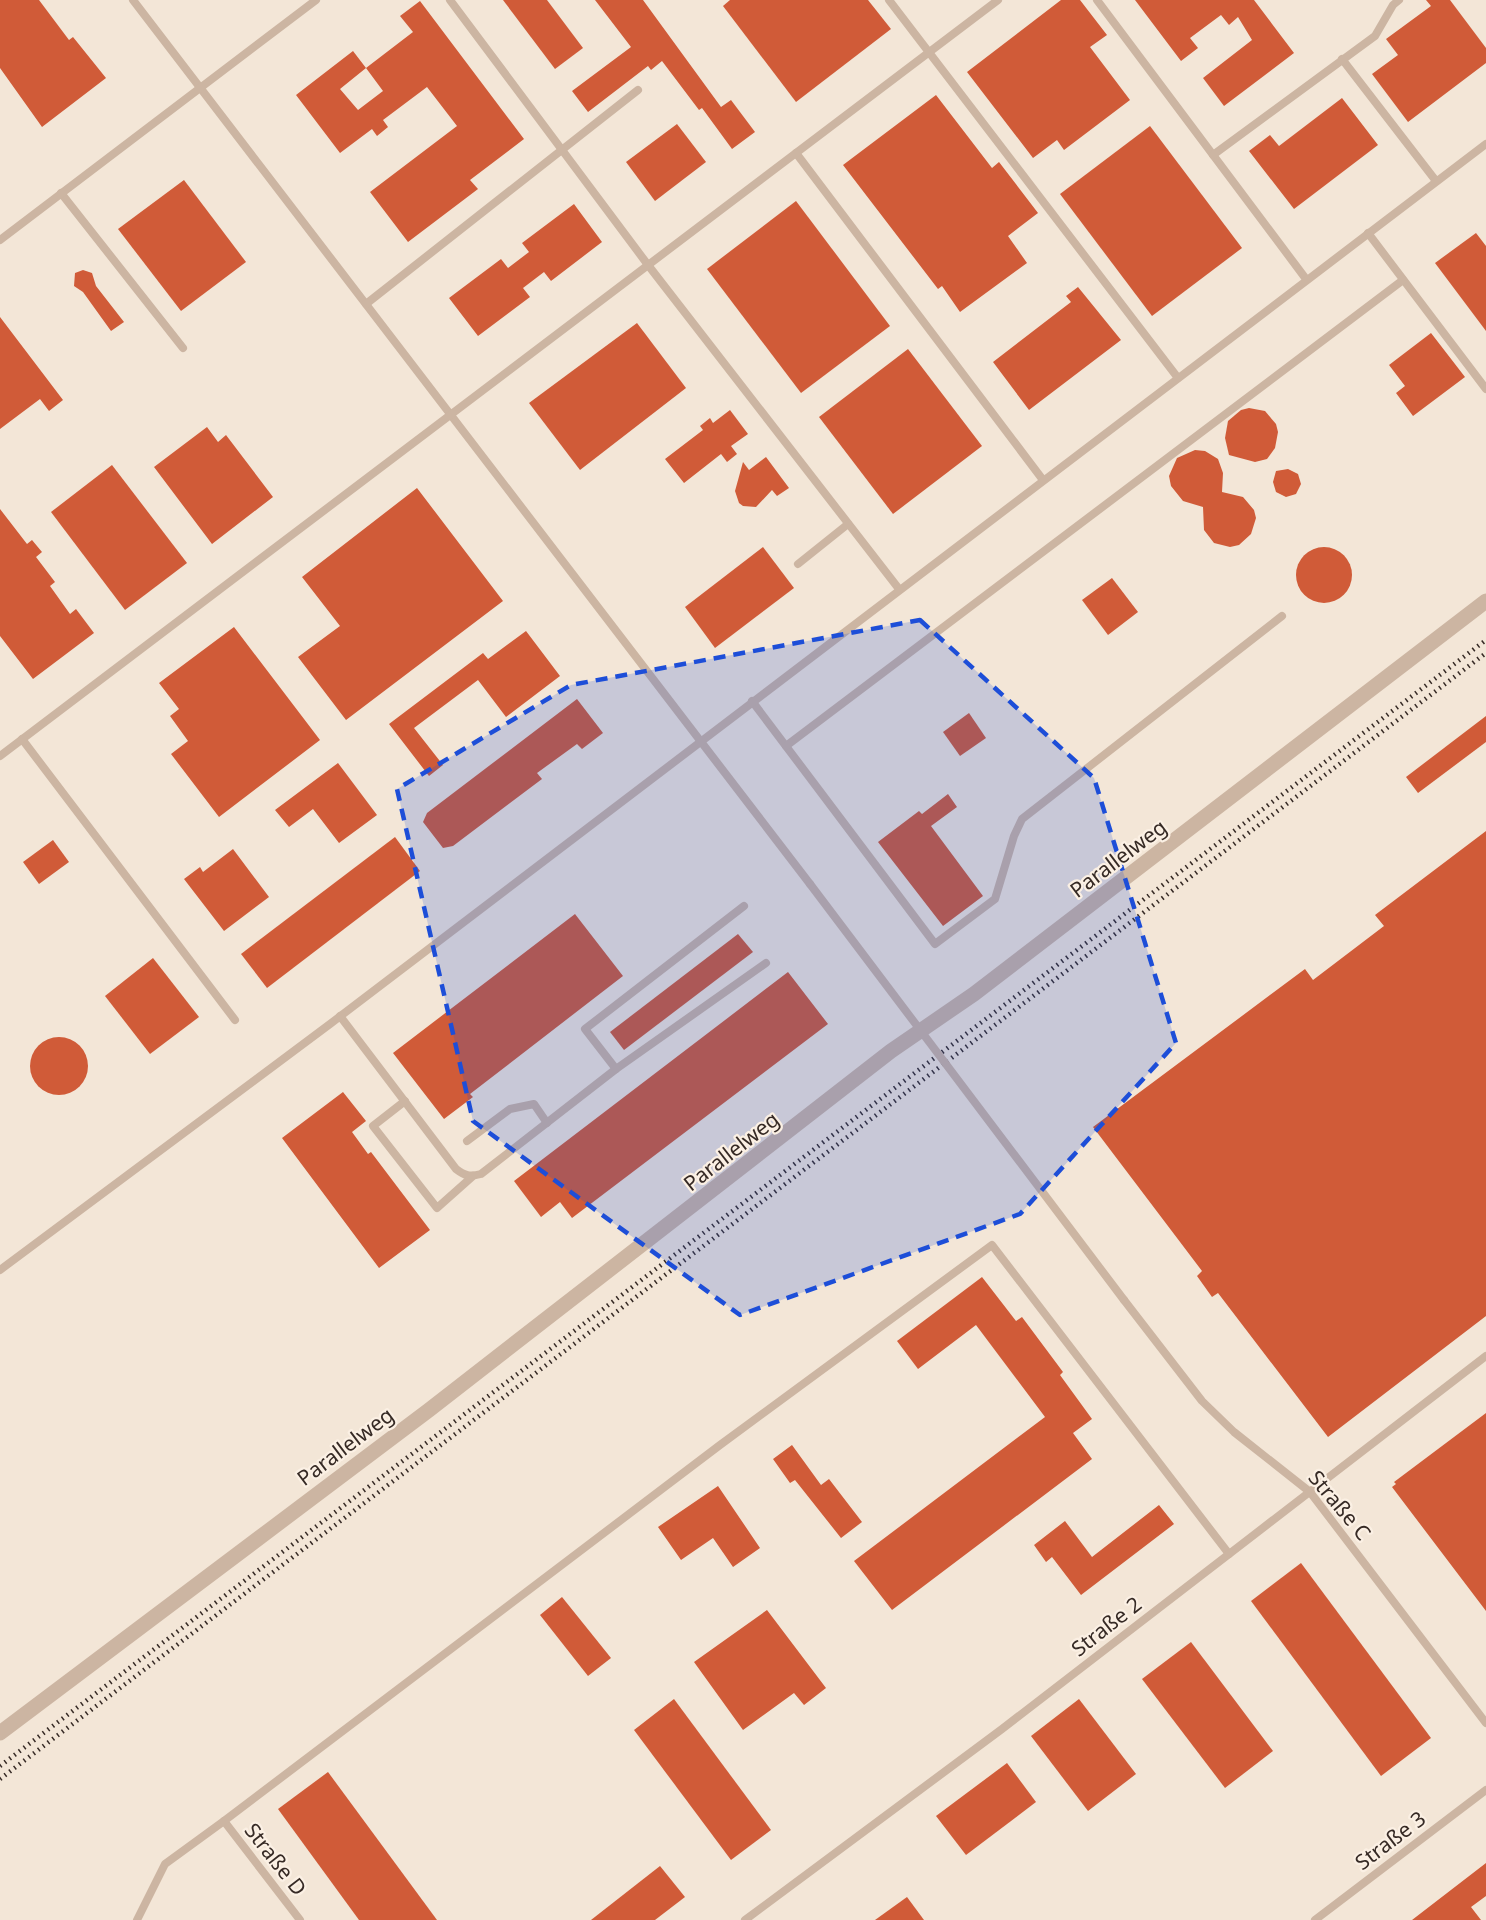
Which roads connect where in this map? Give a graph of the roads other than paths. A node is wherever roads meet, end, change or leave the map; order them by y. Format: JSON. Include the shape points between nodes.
{"nodes":[{"id":1,"x":133,"y":0,"type":"edge"},
{"id":2,"x":315,"y":0,"type":"edge"},
{"id":3,"x":450,"y":0,"type":"edge"},
{"id":4,"x":889,"y":0,"type":"edge"},
{"id":5,"x":998,"y":0,"type":"edge"},
{"id":6,"x":1096,"y":0,"type":"edge"},
{"id":7,"x":1399,"y":0,"type":"edge"},
{"id":8,"x":929,"y":52,"type":"junction"},
{"id":9,"x":1342,"y":60,"type":"junction"},
{"id":10,"x":200,"y":88,"type":"junction"},
{"id":11,"x":638,"y":90,"type":"dead end"},
{"id":12,"x":1486,"y":144,"type":"edge"},
{"id":13,"x":561,"y":149,"type":"junction"},
{"id":14,"x":796,"y":153,"type":"junction"},
{"id":15,"x":1213,"y":155,"type":"junction"},
{"id":16,"x":1436,"y":181,"type":"junction"},
{"id":17,"x":62,"y":193,"type":"junction"},
{"id":18,"x":1368,"y":233,"type":"junction"},
{"id":19,"x":0,"y":240,"type":"edge"},
{"id":20,"x":648,"y":265,"type":"junction"},
{"id":21,"x":1306,"y":279,"type":"junction"},
{"id":22,"x":1404,"y":280,"type":"junction"},
{"id":23,"x":366,"y":304,"type":"junction"},
{"id":24,"x":183,"y":348,"type":"dead end"},
{"id":25,"x":1178,"y":378,"type":"junction"},
{"id":26,"x":1486,"y":389,"type":"edge"},
{"id":27,"x":450,"y":413,"type":"junction"},
{"id":28,"x":1043,"y":480,"type":"junction"},
{"id":29,"x":848,"y":524,"type":"junction"},
{"id":30,"x":798,"y":564,"type":"dead end"},
{"id":31,"x":899,"y":590,"type":"junction"},
{"id":32,"x":1486,"y":601,"type":"edge"},
{"id":33,"x":1282,"y":616,"type":"dead end"},
{"id":34,"x":752,"y":701,"type":"junction"},
{"id":35,"x":22,"y":739,"type":"junction"},
{"id":36,"x":701,"y":740,"type":"junction"},
{"id":37,"x":786,"y":746,"type":"junction"},
{"id":38,"x":0,"y":756,"type":"edge"},
{"id":39,"x":744,"y":906,"type":"dead end"},
{"id":40,"x":766,"y":963,"type":"dead end"},
{"id":41,"x":340,"y":1016,"type":"junction"},
{"id":42,"x":236,"y":1020,"type":"dead end"},
{"id":43,"x":616,"y":1069,"type":"junction"},
{"id":44,"x":405,"y":1101,"type":"junction"},
{"id":45,"x":547,"y":1123,"type":"junction"},
{"id":46,"x":467,"y":1141,"type":"dead end"},
{"id":47,"x":473,"y":1176,"type":"junction"},
{"id":48,"x":0,"y":1270,"type":"edge"},
{"id":49,"x":1486,"y":1356,"type":"edge"},
{"id":50,"x":1311,"y":1491,"type":"junction"},
{"id":51,"x":1229,"y":1554,"type":"junction"},
{"id":52,"x":1486,"y":1723,"type":"edge"},
{"id":53,"x":0,"y":1733,"type":"edge"},
{"id":54,"x":1486,"y":1790,"type":"edge"},
{"id":55,"x":224,"y":1821,"type":"junction"},
{"id":56,"x":137,"y":1920,"type":"edge"},
{"id":57,"x":300,"y":1920,"type":"edge"},
{"id":58,"x":745,"y":1920,"type":"edge"},
{"id":59,"x":1315,"y":1920,"type":"edge"}],
"edges":[{"from":1,"to":10,"type":"lane","name":"Straße C"},
{"from":2,"to":10,"type":"lane"},
{"from":3,"to":13,"type":"lane"},
{"from":4,"to":8,"type":"lane"},
{"from":5,"to":8,"type":"lane"},
{"from":6,"to":15,"type":"lane"},
{"from":7,"to":9,"type":"lane","via":[[1375,36]]},
{"from":8,"to":14,"type":"lane"},
{"from":8,"to":25,"type":"lane"},
{"from":9,"to":15,"type":"lane"},
{"from":9,"to":16,"type":"lane"},
{"from":10,"to":17,"type":"lane"},
{"from":10,"to":23,"type":"lane","name":"Straße C"},
{"from":11,"to":13,"type":"lane"},
{"from":12,"to":16,"type":"lane"},
{"from":13,"to":20,"type":"lane"},
{"from":13,"to":23,"type":"lane"},
{"from":14,"to":20,"type":"lane"},
{"from":14,"to":28,"type":"lane"},
{"from":15,"to":21,"type":"lane"},
{"from":16,"to":18,"type":"lane"},
{"from":17,"to":19,"type":"lane"},
{"from":17,"to":24,"type":"lane"},
{"from":18,"to":21,"type":"lane"},
{"from":18,"to":22,"type":"lane"},
{"from":20,"to":27,"type":"lane"},
{"from":20,"to":29,"type":"lane"},
{"from":21,"to":25,"type":"lane"},
{"from":22,"to":26,"type":"lane"},
{"from":22,"to":37,"type":"lane"},
{"from":23,"to":27,"type":"lane","name":"Straße C"},
{"from":25,"to":28,"type":"lane"},
{"from":27,"to":35,"type":"lane"},
{"from":27,"to":36,"type":"lane","name":"Straße C"},
{"from":28,"to":31,"type":"lane"},
{"from":29,"to":30,"type":"lane"},
{"from":29,"to":31,"type":"lane"},
{"from":31,"to":34,"type":"lane"},
{"from":32,"to":53,"type":"street","name":"Parallelweg","via":[[1016,962],[891,1051],[429,1410]]},
{"from":33,"to":37,"type":"lane","via":[[1022,819],[995,899],[935,944]]},
{"from":34,"to":36,"type":"lane"},
{"from":34,"to":37,"type":"lane"},
{"from":35,"to":38,"type":"lane"},
{"from":35,"to":42,"type":"lane"},
{"from":36,"to":41,"type":"lane"},
{"from":36,"to":50,"type":"lane","name":"Straße C","bridge":true,"via":[[1202,1401],[1234,1432]]},
{"from":39,"to":43,"type":"lane","via":[[585,1029]]},
{"from":40,"to":43,"type":"lane"},
{"from":41,"to":44,"type":"lane"},
{"from":41,"to":48,"type":"lane"},
{"from":43,"to":45,"type":"lane"},
{"from":44,"to":47,"type":"lane","via":[[456,1169],[465,1176]]},
{"from":44,"to":47,"type":"lane","via":[[373,1126],[436,1208]]},
{"from":45,"to":46,"type":"lane","via":[[534,1104],[510,1109]]},
{"from":45,"to":47,"type":"lane","via":[[481,1174]]},
{"from":49,"to":50,"type":"lane","name":"Straße 2"},
{"from":50,"to":51,"type":"lane","name":"Straße 2"},
{"from":50,"to":52,"type":"lane","name":"Straße C"},
{"from":51,"to":55,"type":"lane","via":[[992,1245],[720,1445]]},
{"from":51,"to":58,"type":"lane","name":"Straße 2"},
{"from":54,"to":59,"type":"lane","name":"Straße 3"},
{"from":55,"to":56,"type":"lane","via":[[165,1864]]},
{"from":55,"to":57,"type":"lane","name":"Straße D"}]}
